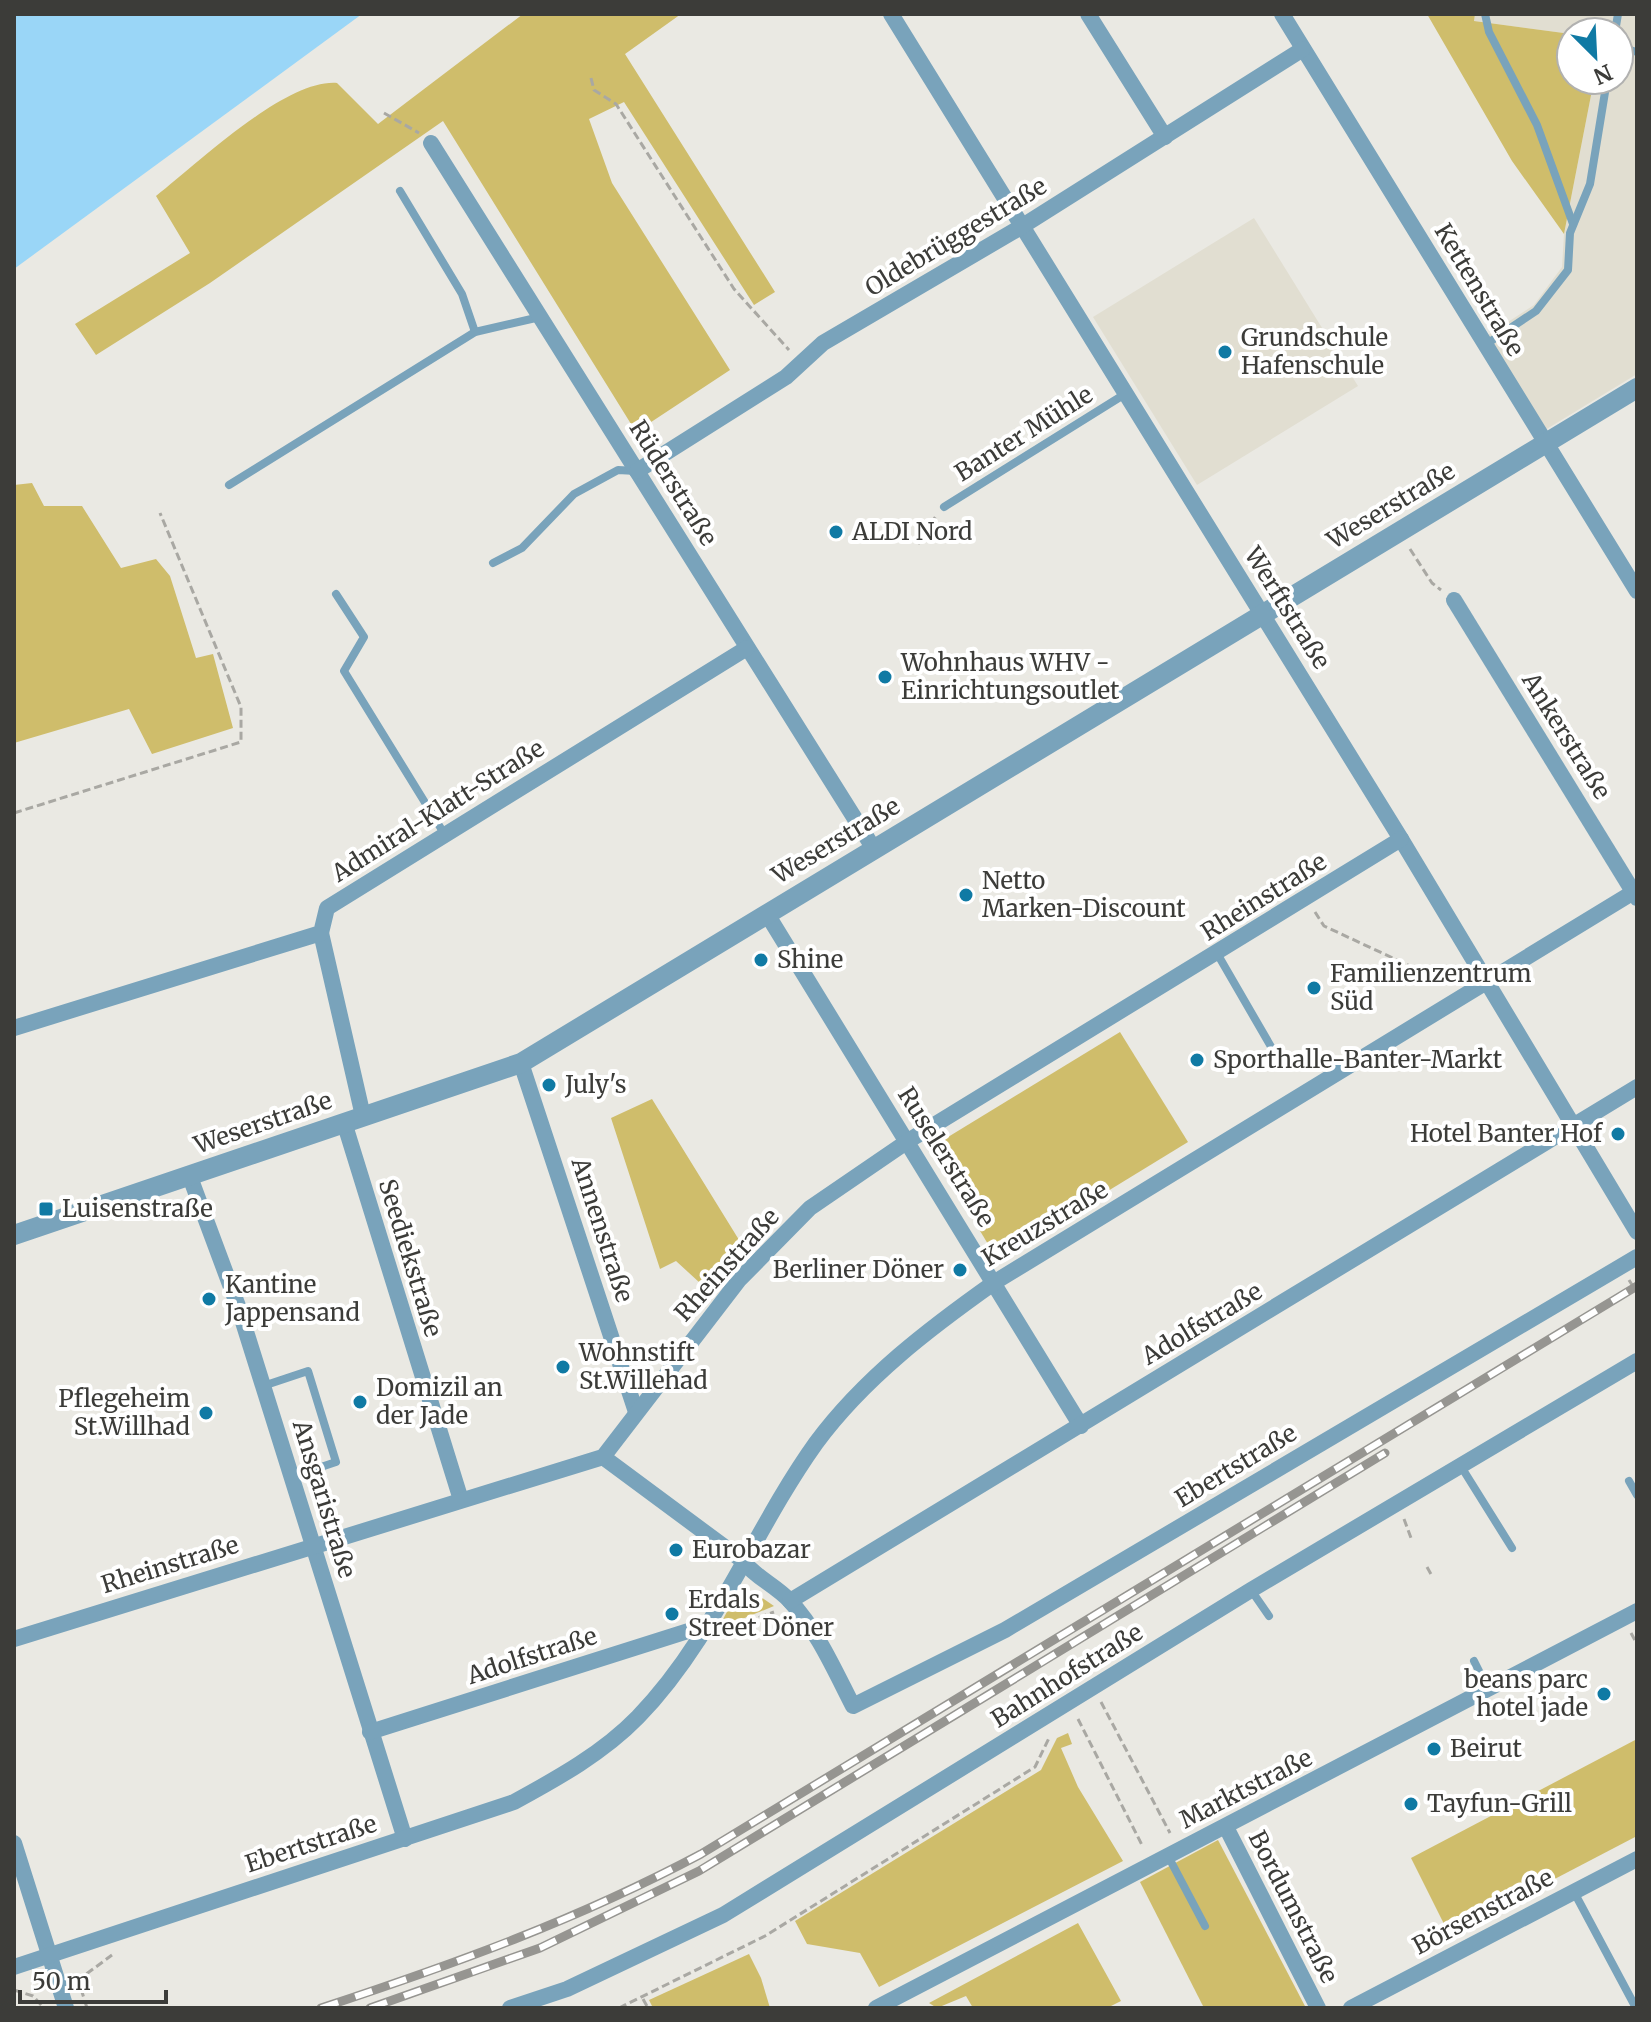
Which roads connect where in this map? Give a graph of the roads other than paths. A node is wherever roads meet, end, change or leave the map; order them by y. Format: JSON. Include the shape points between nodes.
{"nodes":[{"id":1,"x":891,"y":14,"type":"edge"},
{"id":2,"x":1088,"y":14,"type":"edge"},
{"id":3,"x":1282,"y":14,"type":"edge"},
{"id":4,"x":1485,"y":14,"type":"edge"},
{"id":5,"x":1303,"y":49,"type":"junction"},
{"id":6,"x":1604,"y":96,"type":"edge"},
{"id":7,"x":1165,"y":137,"type":"junction"},
{"id":8,"x":431,"y":143,"type":"road end"},
{"id":9,"x":400,"y":191,"type":"dead end"},
{"id":10,"x":1573,"y":224,"type":"junction"},
{"id":11,"x":1021,"y":227,"type":"junction"},
{"id":12,"x":540,"y":317,"type":"junction"},
{"id":13,"x":475,"y":332,"type":"junction"},
{"id":14,"x":1485,"y":345,"type":"junction"},
{"id":15,"x":1637,"y":388,"type":"edge"},
{"id":16,"x":1125,"y":394,"type":"junction"},
{"id":17,"x":1544,"y":444,"type":"junction"},
{"id":18,"x":637,"y":471,"type":"junction"},
{"id":19,"x":229,"y":485,"type":"dead end"},
{"id":20,"x":944,"y":507,"type":"road end"},
{"id":21,"x":493,"y":563,"type":"dead end"},
{"id":22,"x":1637,"y":591,"type":"edge"},
{"id":23,"x":336,"y":594,"type":"dead end"},
{"id":24,"x":1454,"y":600,"type":"road end"},
{"id":25,"x":1263,"y":613,"type":"junction"},
{"id":26,"x":747,"y":648,"type":"junction"},
{"id":27,"x":445,"y":835,"type":"junction"},
{"id":28,"x":1401,"y":839,"type":"junction"},
{"id":29,"x":874,"y":849,"type":"junction"},
{"id":30,"x":1636,"y":893,"type":"edge"},
{"id":31,"x":767,"y":914,"type":"junction"},
{"id":32,"x":321,"y":933,"type":"junction"},
{"id":33,"x":1218,"y":955,"type":"junction"},
{"id":34,"x":1488,"y":983,"type":"junction"},
{"id":35,"x":14,"y":1028,"type":"edge"},
{"id":36,"x":1277,"y":1057,"type":"dead end"},
{"id":37,"x":521,"y":1063,"type":"junction"},
{"id":38,"x":1637,"y":1087,"type":"edge"},
{"id":39,"x":354,"y":1119,"type":"junction"},
{"id":40,"x":1573,"y":1125,"type":"junction"},
{"id":41,"x":908,"y":1141,"type":"junction"},
{"id":42,"x":190,"y":1177,"type":"junction"},
{"id":43,"x":1637,"y":1232,"type":"edge"},
{"id":44,"x":14,"y":1235,"type":"edge"},
{"id":45,"x":1637,"y":1257,"type":"edge"},
{"id":46,"x":995,"y":1282,"type":"junction"},
{"id":47,"x":1637,"y":1361,"type":"edge"},
{"id":48,"x":263,"y":1386,"type":"junction"},
{"id":49,"x":636,"y":1412,"type":"junction"},
{"id":50,"x":1081,"y":1426,"type":"junction"},
{"id":51,"x":603,"y":1457,"type":"junction"},
{"id":52,"x":1462,"y":1468,"type":"junction"},
{"id":53,"x":291,"y":1477,"type":"junction"},
{"id":54,"x":1629,"y":1481,"type":"dead end"},
{"id":55,"x":1637,"y":1495,"type":"edge"},
{"id":56,"x":461,"y":1500,"type":"junction"},
{"id":57,"x":313,"y":1545,"type":"junction"},
{"id":58,"x":1512,"y":1548,"type":"dead end"},
{"id":59,"x":742,"y":1560,"type":"junction"},
{"id":60,"x":1251,"y":1590,"type":"junction"},
{"id":61,"x":790,"y":1601,"type":"junction"},
{"id":62,"x":1637,"y":1611,"type":"edge"},
{"id":63,"x":1269,"y":1616,"type":"dead end"},
{"id":64,"x":707,"y":1625,"type":"junction"},
{"id":65,"x":14,"y":1639,"type":"edge"},
{"id":66,"x":1474,"y":1661,"type":"dead end"},
{"id":67,"x":1488,"y":1690,"type":"junction"},
{"id":68,"x":370,"y":1732,"type":"junction"},
{"id":69,"x":611,"y":1742,"type":"joint"},
{"id":70,"x":1226,"y":1827,"type":"junction"},
{"id":71,"x":405,"y":1839,"type":"junction"},
{"id":72,"x":14,"y":1843,"type":"edge"},
{"id":73,"x":1174,"y":1854,"type":"junction"},
{"id":74,"x":1637,"y":1859,"type":"edge"},
{"id":75,"x":1574,"y":1892,"type":"junction"},
{"id":76,"x":1205,"y":1926,"type":"dead end"},
{"id":77,"x":49,"y":1955,"type":"junction"},
{"id":78,"x":14,"y":1967,"type":"edge"},
{"id":79,"x":531,"y":2004,"type":"edge"},
{"id":80,"x":66,"y":2008,"type":"edge"},
{"id":81,"x":510,"y":2008,"type":"edge"},
{"id":82,"x":876,"y":2008,"type":"edge"},
{"id":83,"x":1318,"y":2008,"type":"edge"},
{"id":84,"x":1351,"y":2008,"type":"edge"},
{"id":85,"x":1636,"y":2008,"type":"edge"}],
"edges":[{"from":1,"to":11,"type":"street","name":"Werftstraße"},
{"from":2,"to":7,"type":"street"},
{"from":3,"to":5,"type":"street","name":"Kettenstraße"},
{"from":4,"to":10,"type":"lane","via":[[1489,32],[1537,125]]},
{"from":5,"to":7,"type":"street","name":"Oldebrüggestraße"},
{"from":5,"to":14,"type":"street","name":"Kettenstraße"},
{"from":6,"to":10,"type":"lane","via":[[1590,184]]},
{"from":7,"to":11,"type":"street","name":"Oldebrüggestraße"},
{"from":8,"to":12,"type":"street","name":"Rüderstraße"},
{"from":9,"to":13,"type":"lane","via":[[462,294]]},
{"from":10,"to":14,"type":"lane","via":[[1568,270],[1536,311]]},
{"from":11,"to":16,"type":"street","name":"Werftstraße"},
{"from":11,"to":18,"type":"street","name":"Oldebrüggestraße","via":[[823,343],[786,377]]},
{"from":12,"to":13,"type":"lane"},
{"from":12,"to":18,"type":"street","name":"Rüderstraße"},
{"from":13,"to":19,"type":"lane"},
{"from":14,"to":17,"type":"street","name":"Kettenstraße"},
{"from":15,"to":17,"type":"street","name":"Weserstraße"},
{"from":16,"to":20,"type":"lane","name":"Banter Mühle"},
{"from":16,"to":25,"type":"street","name":"Werftstraße"},
{"from":17,"to":22,"type":"street","name":"Kettenstraße"},
{"from":17,"to":25,"type":"street","name":"Weserstraße"},
{"from":18,"to":21,"type":"lane","via":[[618,470],[574,494],[522,548]]},
{"from":18,"to":26,"type":"street","name":"Rüderstraße"},
{"from":23,"to":27,"type":"lane","via":[[364,637],[344,671]]},
{"from":24,"to":30,"type":"street","name":"Ankerstraße"},
{"from":25,"to":28,"type":"street","name":"Werftstraße"},
{"from":25,"to":29,"type":"street","name":"Weserstraße"},
{"from":26,"to":27,"type":"street","name":"Admiral-Klatt-Straße"},
{"from":26,"to":29,"type":"street","name":"Rüderstraße"},
{"from":27,"to":32,"type":"street","name":"Admiral-Klatt-Straße","via":[[327,908]]},
{"from":28,"to":33,"type":"street","name":"Rheinstraße"},
{"from":28,"to":34,"type":"street","name":"Werftstraße"},
{"from":29,"to":31,"type":"street","name":"Weserstraße"},
{"from":30,"to":34,"type":"street","name":"Kreuzstraße"},
{"from":31,"to":37,"type":"street","name":"Weserstraße"},
{"from":31,"to":41,"type":"street","name":"Ruselerstraße"},
{"from":32,"to":35,"type":"street"},
{"from":32,"to":39,"type":"street","name":"Seediekstraße"},
{"from":33,"to":36,"type":"lane"},
{"from":33,"to":41,"type":"street","name":"Rheinstraße"},
{"from":34,"to":40,"type":"street","name":"Werftstraße"},
{"from":34,"to":46,"type":"street","name":"Kreuzstraße"},
{"from":37,"to":39,"type":"street","name":"Weserstraße"},
{"from":37,"to":49,"type":"street","name":"Annenstraße"},
{"from":38,"to":40,"type":"street","name":"Adolfstraße"},
{"from":39,"to":42,"type":"street","name":"Weserstraße"},
{"from":39,"to":56,"type":"street","name":"Seediekstraße"},
{"from":40,"to":43,"type":"street","name":"Werftstraße"},
{"from":40,"to":50,"type":"street","name":"Adolfstraße"},
{"from":41,"to":46,"type":"street","name":"Ruselerstraße"},
{"from":41,"to":49,"type":"street","name":"Rheinstraße","via":[[810,1208],[739,1280]]},
{"from":42,"to":44,"type":"street","name":"Weserstraße"},
{"from":42,"to":48,"type":"street","name":"Ansgaristraße"},
{"from":45,"to":61,"type":"street","name":"Ebertstraße","via":[[1005,1630],[853,1706]]},
{"from":46,"to":50,"type":"street","name":"Ruselerstraße"},
{"from":46,"to":59,"type":"street","name":"Kreuzstraße","via":[[941,1320],[851,1402],[818,1441]]},
{"from":47,"to":52,"type":"street","name":"Bahnhofstraße"},
{"from":48,"to":53,"type":"street","name":"Ansgaristraße"},
{"from":48,"to":53,"type":"lane","via":[[308,1371],[336,1462]]},
{"from":49,"to":51,"type":"street","name":"Rheinstraße"},
{"from":50,"to":61,"type":"street","name":"Adolfstraße"},
{"from":51,"to":56,"type":"street","name":"Rheinstraße"},
{"from":51,"to":59,"type":"street"},
{"from":52,"to":58,"type":"lane"},
{"from":52,"to":60,"type":"street","name":"Bahnhofstraße"},
{"from":53,"to":57,"type":"street","name":"Ansgaristraße"},
{"from":54,"to":55,"type":"lane"},
{"from":56,"to":57,"type":"street","name":"Rheinstraße"},
{"from":57,"to":65,"type":"street","name":"Rheinstraße"},
{"from":57,"to":68,"type":"street","name":"Ansgaristraße"},
{"from":59,"to":61,"type":"street"},
{"from":59,"to":64,"type":"street","name":"Kreuzstraße"},
{"from":60,"to":63,"type":"lane"},
{"from":60,"to":79,"type":"street","name":"Bahnhofstraße","via":[[723,1915]]},
{"from":62,"to":67,"type":"street","name":"Marktstraße"},
{"from":64,"to":68,"type":"street","name":"Adolfstraße"},
{"from":64,"to":69,"type":"street","name":"Kreuzstraße","via":[[664,1687]]},
{"from":66,"to":67,"type":"lane"},
{"from":67,"to":70,"type":"street","name":"Marktstraße"},
{"from":68,"to":71,"type":"street","name":"Ansgaristraße"},
{"from":69,"to":71,"type":"street","name":"Ebertstraße","via":[[514,1802]]},
{"from":70,"to":73,"type":"street","name":"Marktstraße"},
{"from":70,"to":83,"type":"street","name":"Bordumstraße"},
{"from":71,"to":77,"type":"street","name":"Ebertstraße"},
{"from":72,"to":77,"type":"street"},
{"from":73,"to":76,"type":"lane"},
{"from":73,"to":82,"type":"street","name":"Marktstraße"},
{"from":74,"to":75,"type":"street","name":"Börsenstraße"},
{"from":75,"to":84,"type":"street","name":"Börsenstraße"},
{"from":75,"to":85,"type":"lane"},
{"from":77,"to":78,"type":"street","name":"Ebertstraße"},
{"from":77,"to":80,"type":"street"},
{"from":79,"to":81,"type":"street","name":"Bahnhofstraße"}]}
